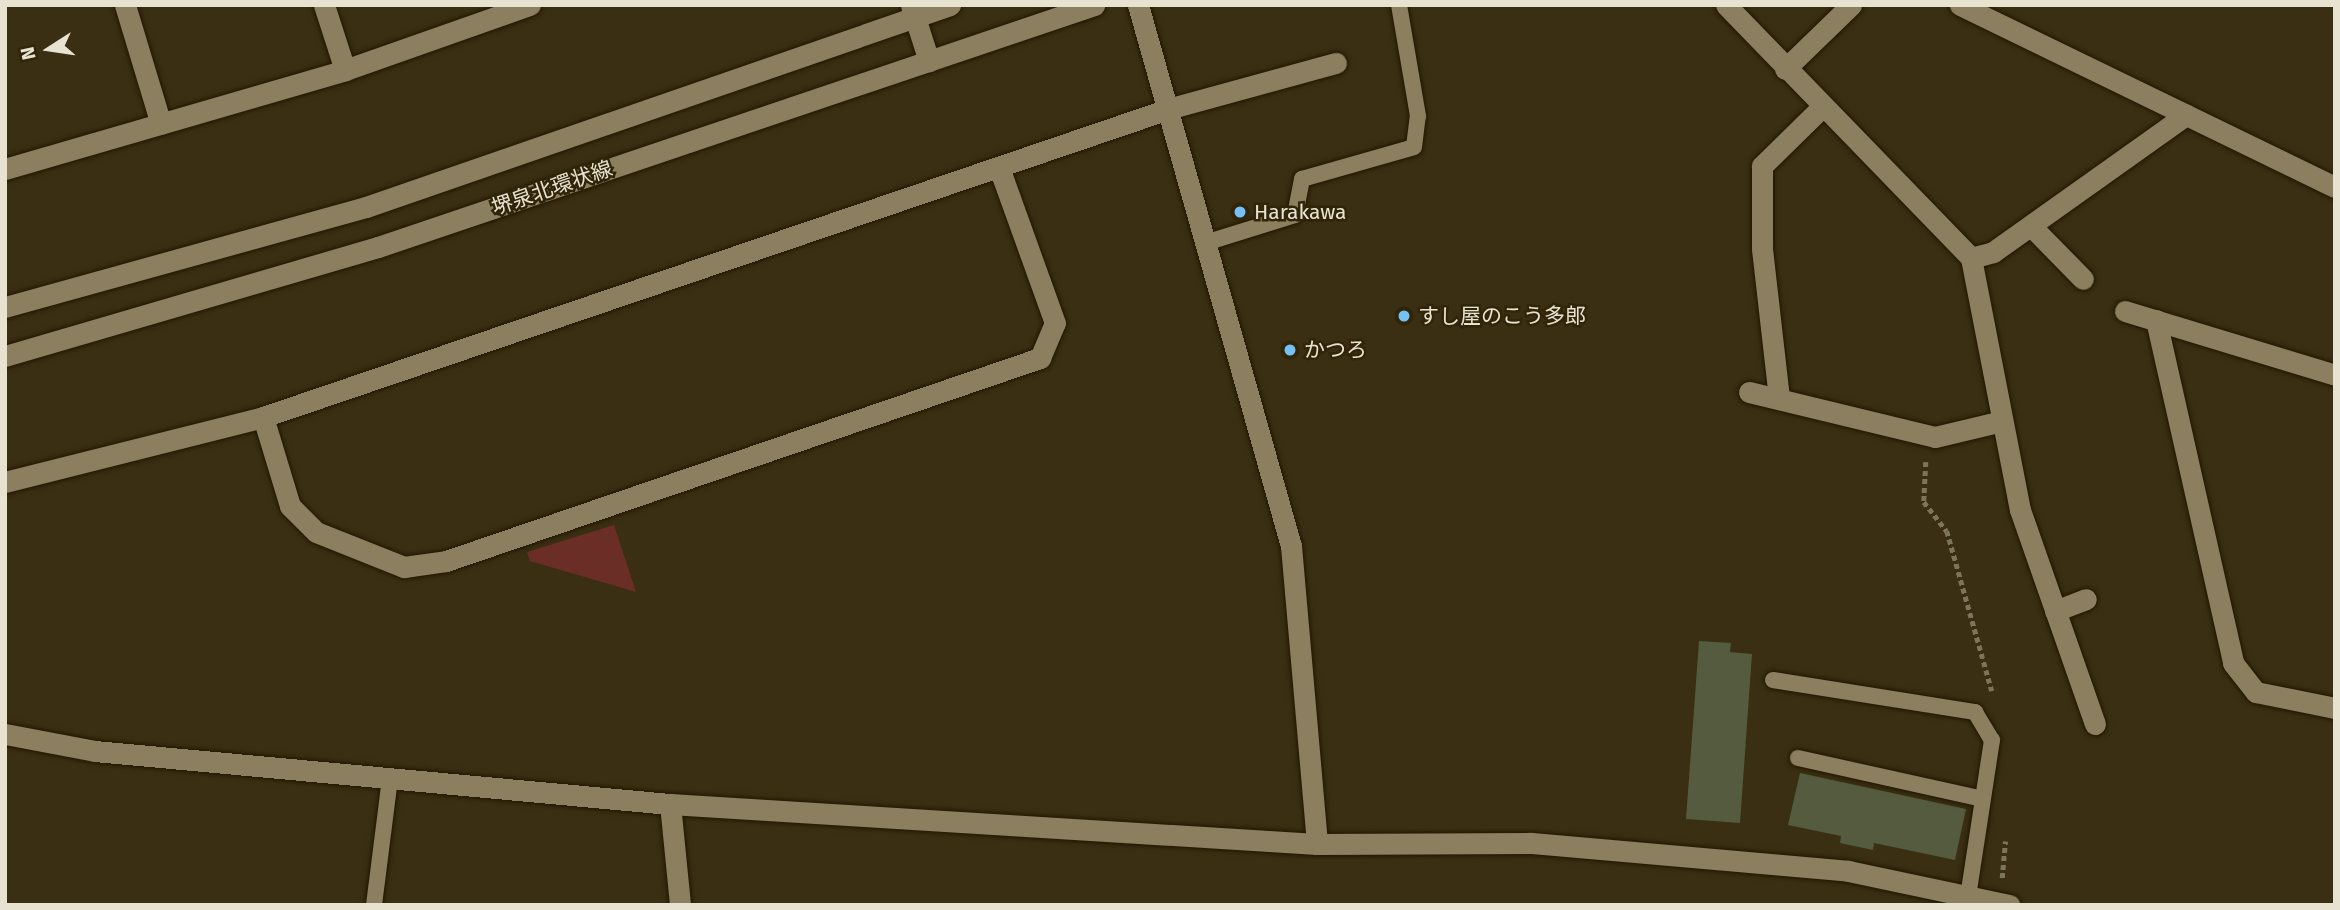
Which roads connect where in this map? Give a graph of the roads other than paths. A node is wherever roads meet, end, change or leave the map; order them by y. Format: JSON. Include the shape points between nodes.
{"nodes":[{"id":1,"x":125,"y":5,"type":"edge"},
{"id":2,"x":324,"y":5,"type":"edge"},
{"id":3,"x":950,"y":5,"type":"edge"},
{"id":4,"x":1094,"y":5,"type":"edge"},
{"id":5,"x":1138,"y":5,"type":"edge"},
{"id":6,"x":1399,"y":5,"type":"edge"},
{"id":7,"x":1726,"y":5,"type":"edge"},
{"id":8,"x":1851,"y":5,"type":"edge"},
{"id":9,"x":1961,"y":5,"type":"edge"},
{"id":10,"x":522,"y":7,"type":"edge"},
{"id":11,"x":913,"y":11,"type":"edge"},
{"id":12,"x":929,"y":61,"type":"junction"},
{"id":13,"x":1336,"y":63,"type":"dead end"},
{"id":14,"x":1785,"y":69,"type":"junction"},
{"id":15,"x":345,"y":70,"type":"junction"},
{"id":16,"x":1822,"y":107,"type":"junction"},
{"id":17,"x":1171,"y":108,"type":"junction"},
{"id":18,"x":2186,"y":116,"type":"junction"},
{"id":19,"x":161,"y":124,"type":"junction"},
{"id":20,"x":5,"y":169,"type":"edge"},
{"id":21,"x":1000,"y":170,"type":"junction"},
{"id":22,"x":2332,"y":179,"type":"edge"},
{"id":23,"x":2031,"y":226,"type":"junction"},
{"id":24,"x":1205,"y":243,"type":"junction"},
{"id":25,"x":1971,"y":258,"type":"junction"},
{"id":26,"x":2083,"y":279,"type":"dead end"},
{"id":27,"x":5,"y":307,"type":"edge"},
{"id":28,"x":2125,"y":311,"type":"dead end"},
{"id":29,"x":2156,"y":320,"type":"junction"},
{"id":30,"x":5,"y":356,"type":"edge"},
{"id":31,"x":2335,"y":374,"type":"edge"},
{"id":32,"x":1749,"y":392,"type":"dead end"},
{"id":33,"x":1779,"y":398,"type":"junction"},
{"id":34,"x":263,"y":417,"type":"junction"},
{"id":35,"x":2002,"y":421,"type":"junction"},
{"id":36,"x":5,"y":482,"type":"edge"},
{"id":37,"x":2086,"y":599,"type":"dead end"},
{"id":38,"x":2055,"y":611,"type":"junction"},
{"id":39,"x":1773,"y":680,"type":"dead end"},
{"id":40,"x":2335,"y":708,"type":"edge"},
{"id":41,"x":2095,"y":724,"type":"dead end"},
{"id":42,"x":5,"y":734,"type":"edge"},
{"id":43,"x":1798,"y":758,"type":"dead end"},
{"id":44,"x":390,"y":778,"type":"junction"},
{"id":45,"x":1983,"y":799,"type":"junction"},
{"id":46,"x":670,"y":804,"type":"junction"},
{"id":47,"x":1317,"y":844,"type":"junction"},
{"id":48,"x":1968,"y":896,"type":"junction"},
{"id":49,"x":2005,"y":904,"type":"edge"},
{"id":50,"x":374,"y":905,"type":"edge"},
{"id":51,"x":680,"y":905,"type":"edge"}],
"edges":[{"from":1,"to":19,"type":"street"},
{"from":2,"to":15,"type":"street"},
{"from":3,"to":11,"type":"street","name":"堺泉北環状線"},
{"from":4,"to":12,"type":"street","name":"堺泉北環状線"},
{"from":5,"to":17,"type":"street"},
{"from":6,"to":24,"type":"lane","via":[[1418,116],[1414,147],[1302,179],[1294,215]]},
{"from":7,"to":14,"type":"street"},
{"from":8,"to":14,"type":"street"},
{"from":9,"to":18,"type":"street"},
{"from":10,"to":15,"type":"street"},
{"from":11,"to":12,"type":"street"},
{"from":11,"to":27,"type":"street","name":"堺泉北環状線","via":[[366,207]]},
{"from":12,"to":30,"type":"street","name":"堺泉北環状線","via":[[378,247]]},
{"from":13,"to":17,"type":"street"},
{"from":14,"to":16,"type":"street"},
{"from":15,"to":19,"type":"street"},
{"from":16,"to":25,"type":"street"},
{"from":16,"to":33,"type":"street","via":[[1762,166],[1762,248]]},
{"from":17,"to":21,"type":"street"},
{"from":17,"to":24,"type":"street"},
{"from":18,"to":22,"type":"street"},
{"from":18,"to":23,"type":"street"},
{"from":19,"to":20,"type":"street"},
{"from":21,"to":34,"type":"street"},
{"from":21,"to":34,"type":"street","via":[[1055,323],[1040,358],[446,561],[404,567],[316,532],[290,506]]},
{"from":23,"to":25,"type":"street"},
{"from":23,"to":26,"type":"street"},
{"from":24,"to":47,"type":"street","via":[[1292,546]]},
{"from":25,"to":35,"type":"street"},
{"from":28,"to":29,"type":"street"},
{"from":29,"to":31,"type":"street"},
{"from":29,"to":40,"type":"street","via":[[2233,663],[2256,692]]},
{"from":32,"to":33,"type":"street"},
{"from":33,"to":35,"type":"street","via":[[1927,434]]},
{"from":34,"to":36,"type":"street"},
{"from":35,"to":38,"type":"street","via":[[2020,510]]},
{"from":37,"to":38,"type":"street"},
{"from":38,"to":41,"type":"street"},
{"from":39,"to":45,"type":"lane","via":[[1975,712],[1992,740]]},
{"from":42,"to":44,"type":"street","via":[[95,751]]},
{"from":43,"to":45,"type":"lane"},
{"from":44,"to":46,"type":"street"},
{"from":44,"to":50,"type":"lane"},
{"from":45,"to":48,"type":"lane"},
{"from":46,"to":47,"type":"street"},
{"from":46,"to":51,"type":"street"},
{"from":47,"to":48,"type":"street","via":[[1531,844],[1848,871]]},
{"from":48,"to":49,"type":"street"}]}
